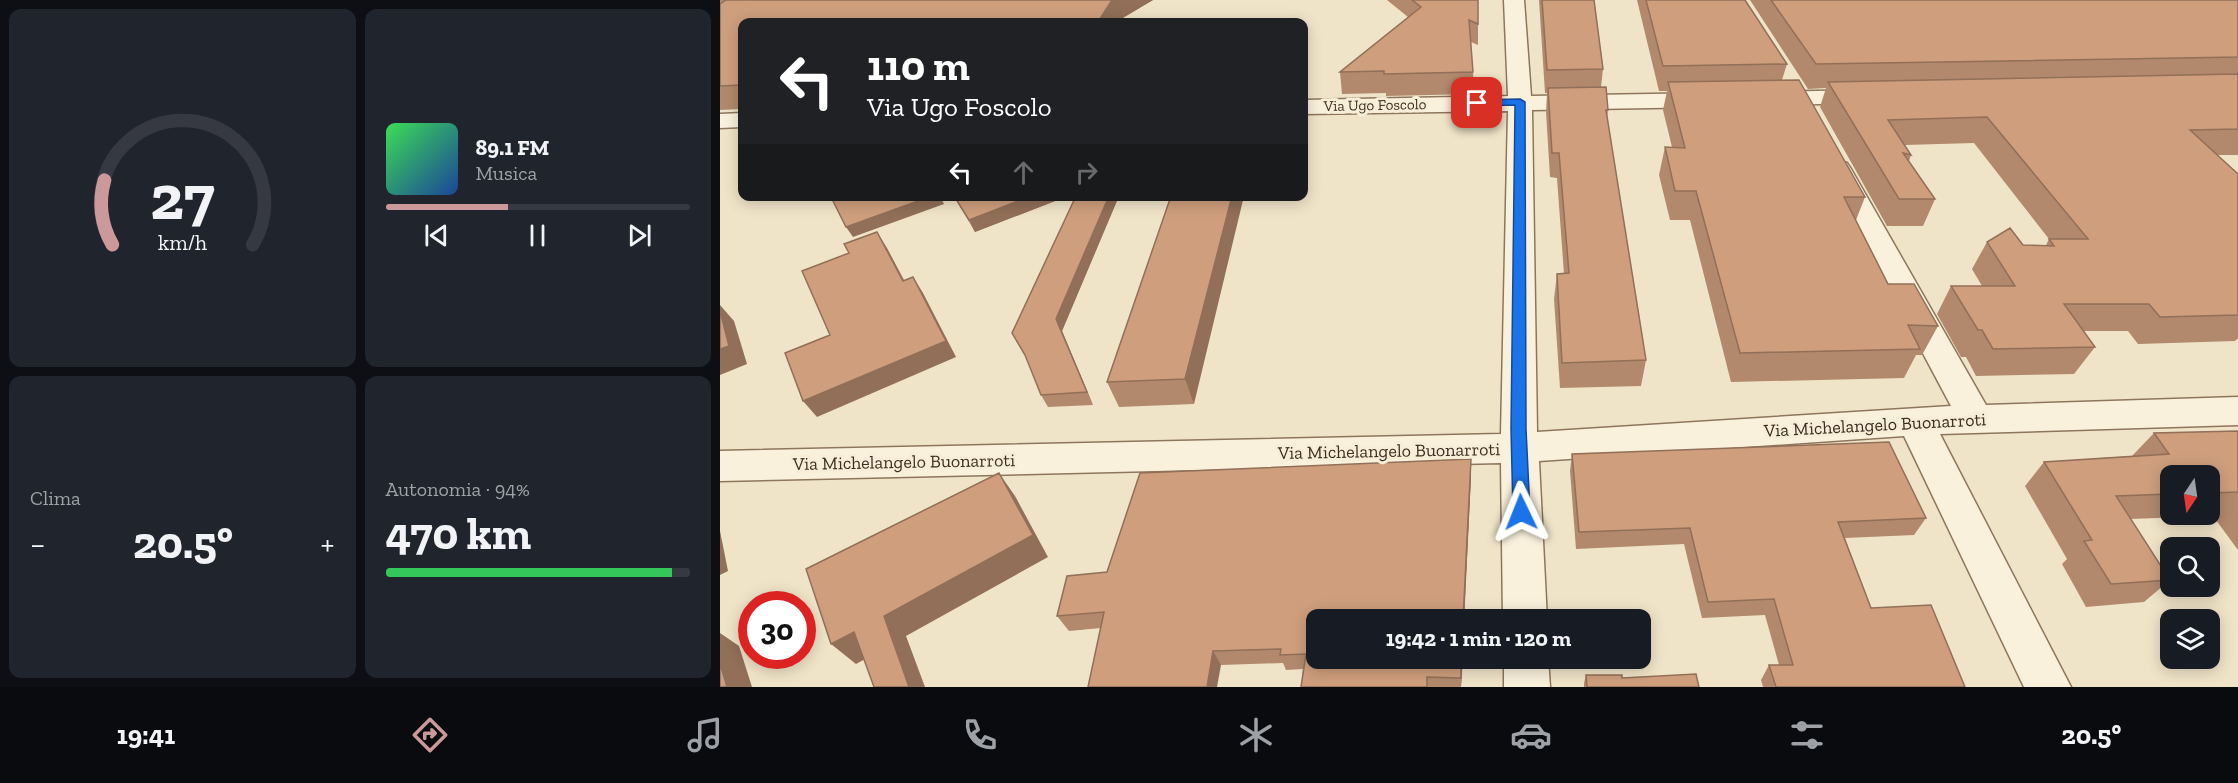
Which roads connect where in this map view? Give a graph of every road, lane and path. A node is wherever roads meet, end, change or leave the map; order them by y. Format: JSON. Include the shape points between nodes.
{"nodes":[{"id":1,"x":1514,"y":0,"type":"edge"},
{"id":2,"x":1781,"y":69,"type":"edge"},
{"id":3,"x":1894,"y":96,"type":"edge"},
{"id":4,"x":1520,"y":102,"type":"junction"},
{"id":5,"x":1308,"y":107,"type":"edge"},
{"id":6,"x":1805,"y":109,"type":"junction"},
{"id":7,"x":738,"y":120,"type":"edge"},
{"id":8,"x":720,"y":121,"type":"edge"},
{"id":9,"x":1828,"y":150,"type":"edge"},
{"id":10,"x":2238,"y":411,"type":"edge"},
{"id":11,"x":1976,"y":419,"type":"junction"},
{"id":12,"x":1915,"y":421,"type":"junction"},
{"id":13,"x":1519,"y":448,"type":"junction"},
{"id":14,"x":720,"y":466,"type":"edge"},
{"id":15,"x":1525,"y":609,"type":"edge"},
{"id":16,"x":1526,"y":669,"type":"edge"},
{"id":17,"x":1527,"y":687,"type":"edge"},
{"id":18,"x":2048,"y":687,"type":"edge"}],
"edges":[{"from":1,"to":4,"type":"street"},
{"from":2,"to":6,"type":"street"},
{"from":3,"to":6,"type":"street","name":"Via Ugo Foscolo"},
{"from":4,"to":5,"type":"street","name":"Via Ugo Foscolo"},
{"from":4,"to":6,"type":"street","name":"Via Ugo Foscolo","via":[[1737,99]]},
{"from":4,"to":13,"type":"street"},
{"from":7,"to":8,"type":"street"},
{"from":9,"to":11,"type":"street"},
{"from":10,"to":11,"type":"street","name":"Via Michelangelo Buonarroti"},
{"from":11,"to":12,"type":"street","name":"Via Michelangelo Buonarroti"},
{"from":12,"to":13,"type":"street","name":"Via Michelangelo Buonarroti"},
{"from":12,"to":18,"type":"street"},
{"from":13,"to":14,"type":"street","name":"Via Michelangelo Buonarroti"},
{"from":13,"to":15,"type":"street"},
{"from":16,"to":17,"type":"street"}]}
